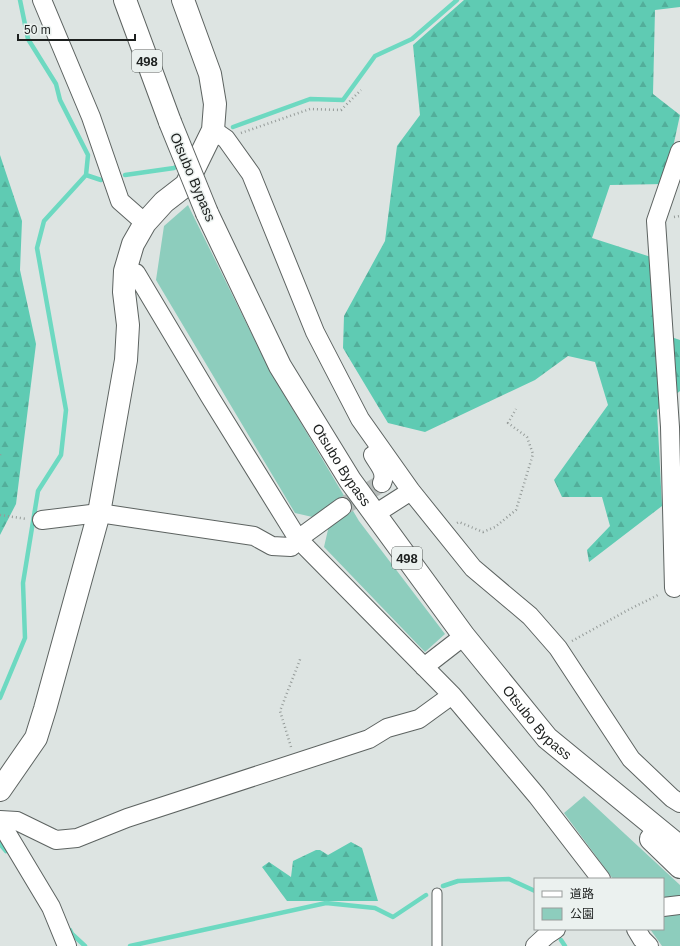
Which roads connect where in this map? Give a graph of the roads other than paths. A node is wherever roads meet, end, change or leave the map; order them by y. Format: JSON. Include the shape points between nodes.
{"nodes":[{"id":1,"x":42,"y":0,"type":"edge"},
{"id":2,"x":125,"y":0,"type":"edge"},
{"id":3,"x":183,"y":0,"type":"edge"},
{"id":4,"x":220,"y":135,"type":"junction"},
{"id":5,"x":680,"y":151,"type":"edge"},
{"id":6,"x":145,"y":223,"type":"junction"},
{"id":7,"x":126,"y":271,"type":"junction"},
{"id":8,"x":360,"y":419,"type":"junction"},
{"id":9,"x":675,"y":425,"type":"edge"},
{"id":10,"x":382,"y":482,"type":"dead end"},
{"id":11,"x":411,"y":491,"type":"junction"},
{"id":12,"x":342,"y":507,"type":"tunnel mouth"},
{"id":13,"x":99,"y":513,"type":"junction"},
{"id":14,"x":375,"y":514,"type":"junction"},
{"id":15,"x":42,"y":520,"type":"dead end"},
{"id":16,"x":298,"y":539,"type":"junction"},
{"id":17,"x":674,"y":588,"type":"road end"},
{"id":18,"x":464,"y":636,"type":"junction"},
{"id":19,"x":424,"y":667,"type":"junction"},
{"id":20,"x":452,"y":695,"type":"junction"},
{"id":21,"x":548,"y":738,"type":"junction"},
{"id":22,"x":0,"y":790,"type":"edge"},
{"id":23,"x":680,"y":803,"type":"edge"},
{"id":24,"x":0,"y":821,"type":"edge"},
{"id":25,"x":680,"y":847,"type":"edge"},
{"id":26,"x":680,"y":867,"type":"edge"},
{"id":27,"x":600,"y":878,"type":"edge"},
{"id":28,"x":437,"y":893,"type":"dead end"},
{"id":29,"x":680,"y":905,"type":"edge"},
{"id":30,"x":664,"y":907,"type":"edge"},
{"id":31,"x":554,"y":930,"type":"edge"},
{"id":32,"x":637,"y":930,"type":"edge"},
{"id":33,"x":67,"y":946,"type":"edge"},
{"id":34,"x":437,"y":946,"type":"edge"},
{"id":35,"x":535,"y":946,"type":"edge"},
{"id":36,"x":649,"y":946,"type":"edge"}],
"edges":[{"from":1,"to":6,"type":"street","via":[[91,117],[120,201]]},
{"from":2,"to":14,"type":"main road","name":"Otsubo Bypass","number":"498","bridge":true,"via":[[207,213],[280,366],[350,480]]},
{"from":3,"to":4,"type":"main road","via":[[210,74]]},
{"from":4,"to":6,"type":"main road","via":[[186,185],[164,202]]},
{"from":4,"to":8,"type":"street","via":[[251,174],[315,332]]},
{"from":5,"to":9,"type":"street","via":[[656,221]]},
{"from":6,"to":7,"type":"main road","via":[[133,244]]},
{"from":7,"to":13,"type":"main road","via":[[126,360]]},
{"from":7,"to":16,"type":"street","via":[[136,273]]},
{"from":8,"to":10,"type":"street","via":[[356,430],[384,474]]},
{"from":8,"to":11,"type":"street"},
{"from":9,"to":17,"type":"street"},
{"from":11,"to":14,"type":"street"},
{"from":11,"to":23,"type":"street","via":[[472,568],[530,616],[558,648],[631,759]]},
{"from":12,"to":16,"type":"street"},
{"from":13,"to":15,"type":"street"},
{"from":13,"to":16,"type":"street","via":[[254,536],[272,546],[291,547]]},
{"from":13,"to":22,"type":"main road","via":[[36,738]]},
{"from":14,"to":18,"type":"main road","name":"Otsubo Bypass","number":"498"},
{"from":16,"to":19,"type":"street"},
{"from":18,"to":19,"type":"street"},
{"from":18,"to":21,"type":"main road","name":"Otsubo Bypass","number":"498"},
{"from":19,"to":20,"type":"street"},
{"from":20,"to":24,"type":"street","via":[[419,719],[387,728],[368,739],[126,818],[77,838],[56,840],[17,821]]},
{"from":20,"to":27,"type":"street","via":[[537,796]]},
{"from":21,"to":25,"type":"main road","name":"Otsubo Bypass","number":"498"},
{"from":21,"to":26,"type":"main road"},
{"from":24,"to":33,"type":"street","via":[[51,907]]},
{"from":28,"to":34,"type":"lane"},
{"from":29,"to":30,"type":"street"},
{"from":31,"to":35,"type":"street"},
{"from":32,"to":36,"type":"street"}]}
